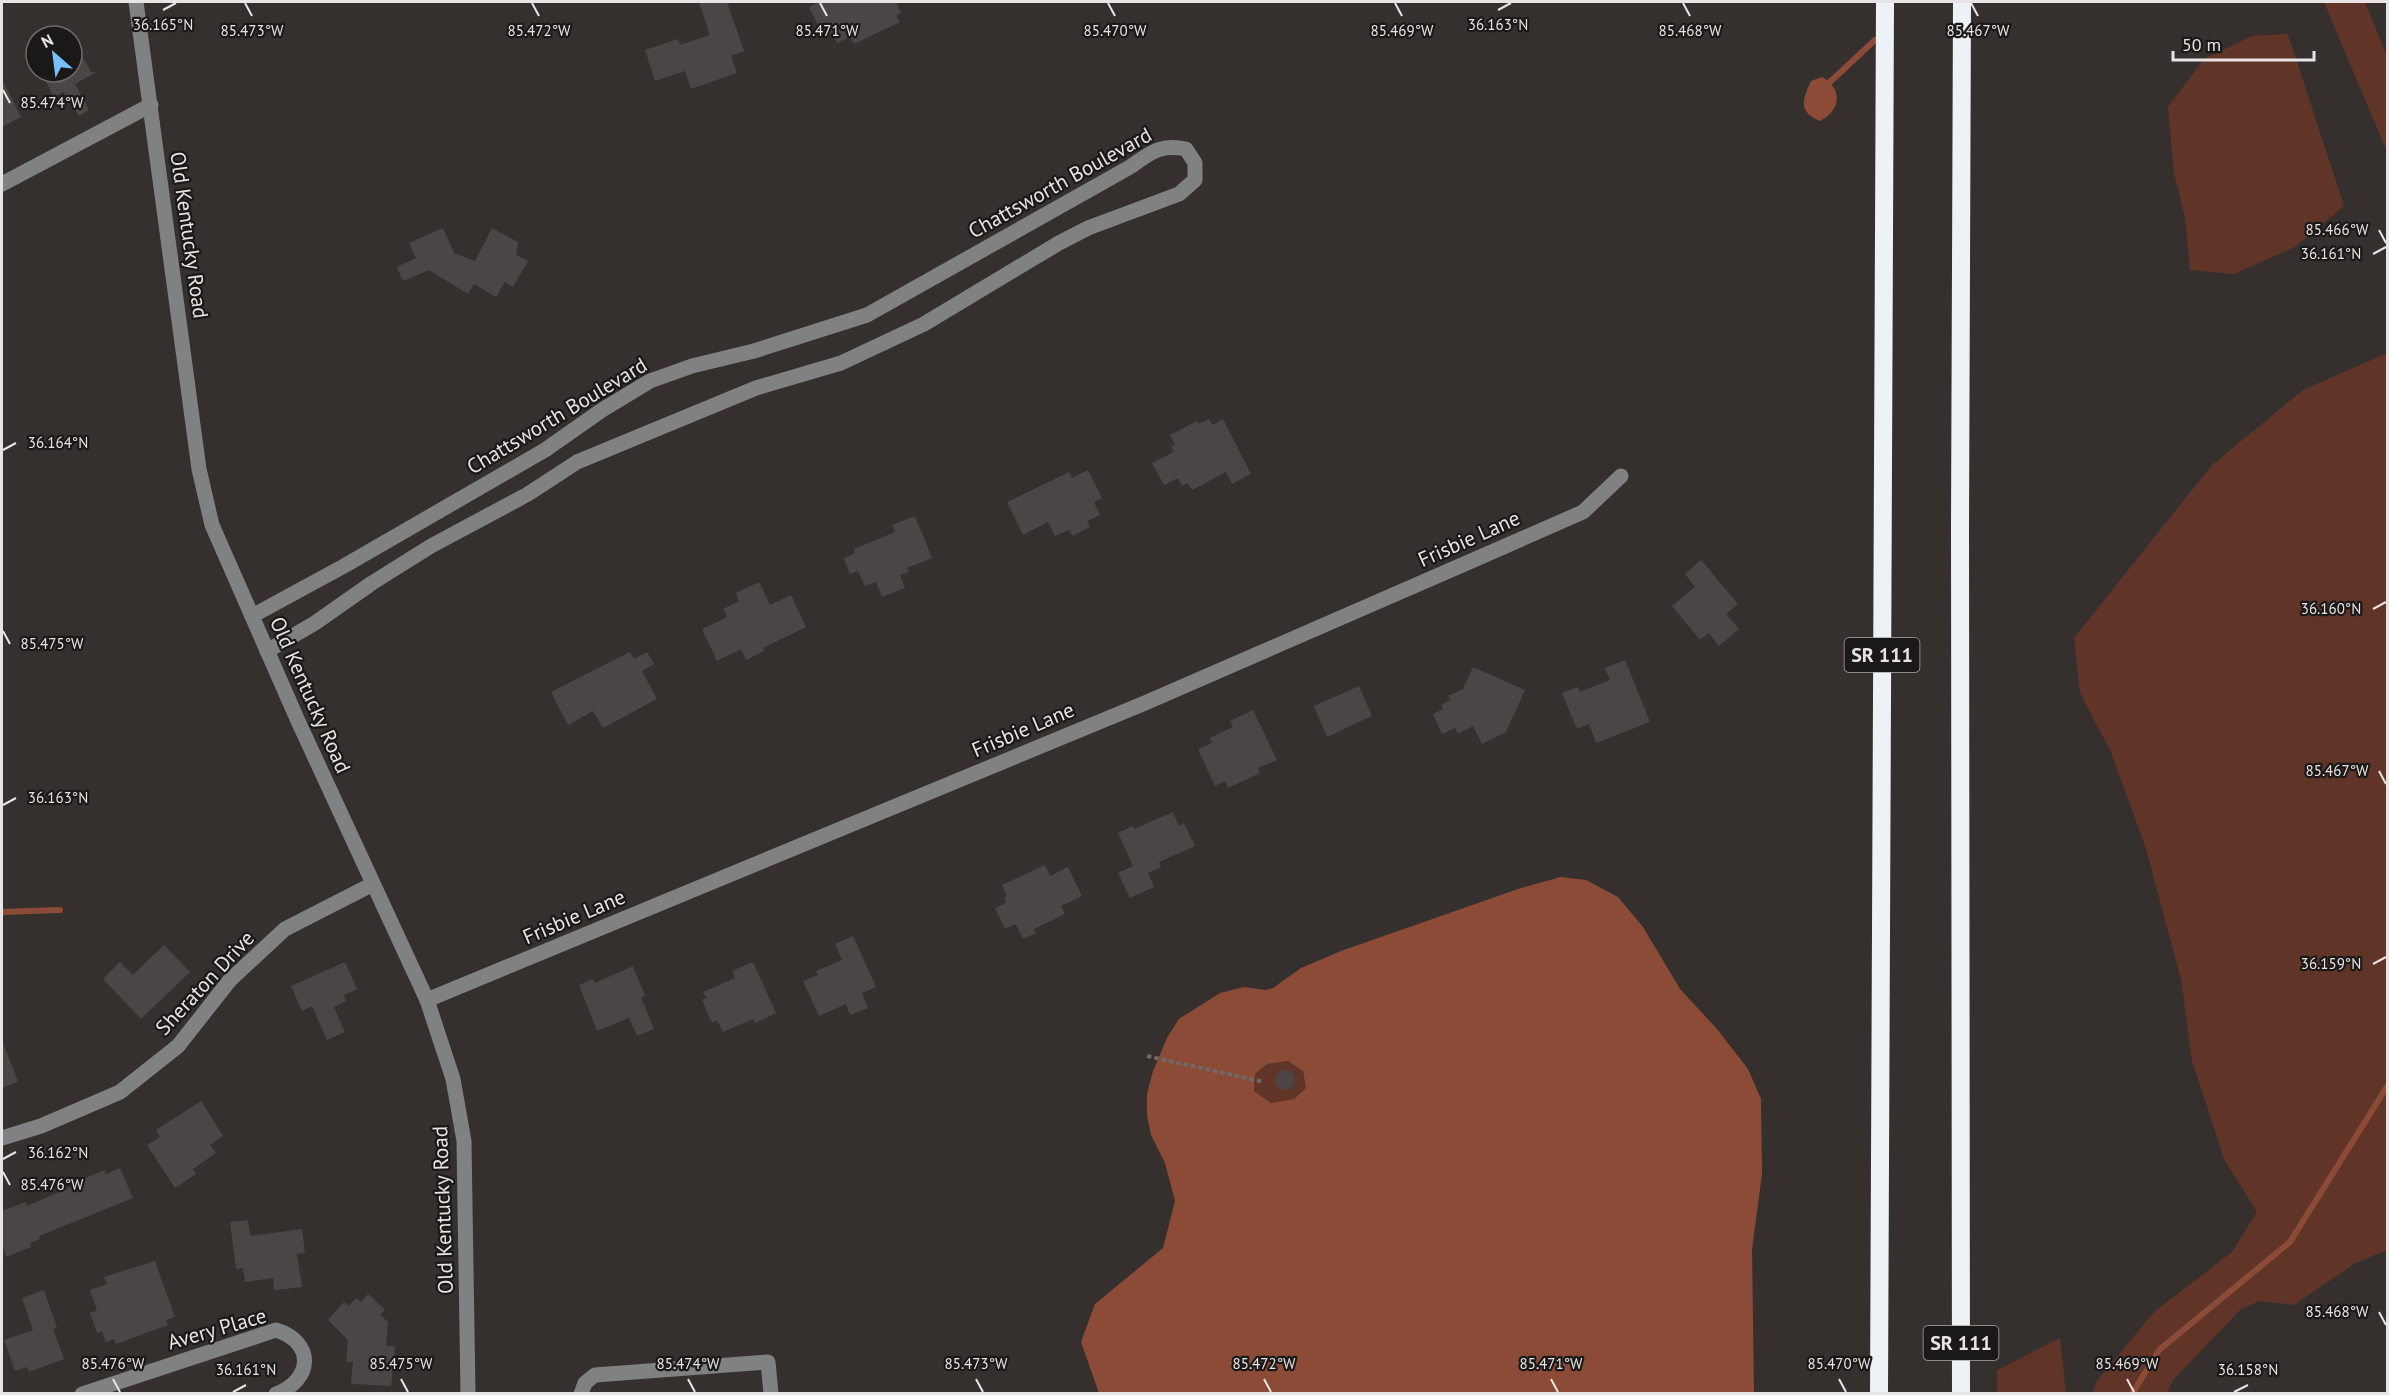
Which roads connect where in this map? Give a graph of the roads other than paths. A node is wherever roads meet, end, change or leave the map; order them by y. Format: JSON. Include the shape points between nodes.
{"nodes":[{"id":1,"x":136,"y":2,"type":"edge"},
{"id":2,"x":1885,"y":2,"type":"edge"},
{"id":3,"x":1962,"y":2,"type":"edge"},
{"id":4,"x":151,"y":105,"type":"junction"},
{"id":5,"x":2,"y":184,"type":"edge"},
{"id":6,"x":1621,"y":476,"type":"dead end"},
{"id":7,"x":252,"y":616,"type":"junction"},
{"id":8,"x":267,"y":651,"type":"junction"},
{"id":9,"x":373,"y":884,"type":"junction"},
{"id":10,"x":427,"y":1000,"type":"junction"},
{"id":11,"x":2,"y":1138,"type":"edge"},
{"id":12,"x":82,"y":1394,"type":"edge"},
{"id":13,"x":276,"y":1394,"type":"edge"},
{"id":14,"x":468,"y":1394,"type":"edge"},
{"id":15,"x":581,"y":1394,"type":"edge"},
{"id":16,"x":771,"y":1394,"type":"edge"},
{"id":17,"x":1879,"y":1394,"type":"edge"},
{"id":18,"x":1961,"y":1394,"type":"edge"}],
"edges":[{"from":1,"to":4,"type":"street","name":"Old Kentucky Road"},
{"from":2,"to":17,"type":"highway","number":"SR 111"},
{"from":3,"to":18,"type":"highway","number":"SR 111"},
{"from":4,"to":5,"type":"street"},
{"from":4,"to":7,"type":"street","name":"Old Kentucky Road","via":[[199,469],[212,525]]},
{"from":6,"to":10,"type":"street","name":"Frisbie Lane","via":[[1583,512],[1459,567],[1134,707]]},
{"from":7,"to":8,"type":"street","name":"Old Kentucky Road"},
{"from":7,"to":8,"type":"street","name":"Chattsworth Boulevard","via":[[545,450],[650,381],[867,315],[1151,152],[1169,146],[1186,149],[1195,163],[1195,180],[1179,194],[1079,233],[924,324],[841,363],[756,388],[577,462],[528,494],[431,546]]},
{"from":8,"to":9,"type":"street","name":"Old Kentucky Road"},
{"from":9,"to":10,"type":"street","name":"Old Kentucky Road"},
{"from":9,"to":11,"type":"street","name":"Sheraton Drive","via":[[285,930],[231,980],[178,1046],[120,1092]]},
{"from":10,"to":14,"type":"street","name":"Old Kentucky Road","via":[[453,1079],[464,1141]]},
{"from":12,"to":13,"type":"street","name":"Avery Place","via":[[276,1330],[289,1334],[298,1343],[304,1352],[305,1367],[298,1381]]},
{"from":15,"to":16,"type":"street","via":[[594,1375],[768,1362]]}]}
